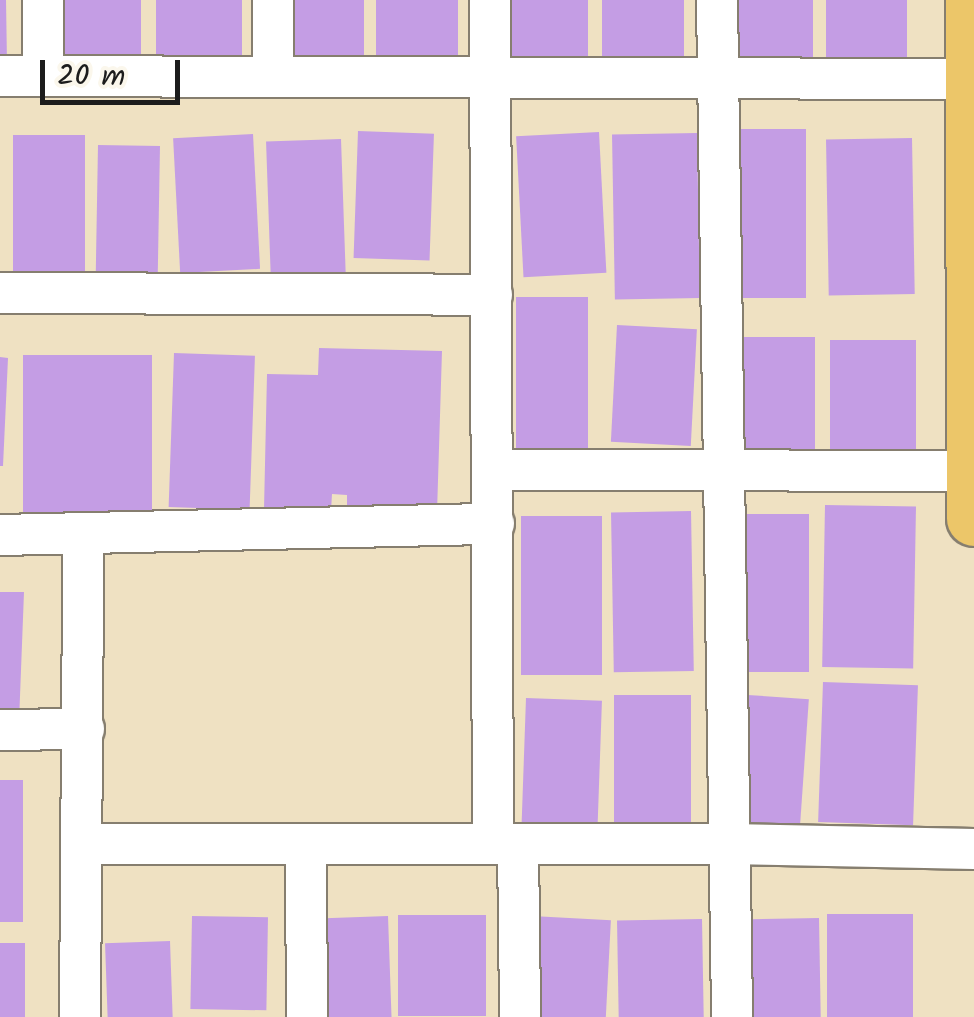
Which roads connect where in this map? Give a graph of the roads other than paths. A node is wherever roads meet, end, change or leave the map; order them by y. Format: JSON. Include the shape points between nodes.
{"nodes":[{"id":1,"x":43,"y":0,"type":"edge"},
{"id":2,"x":274,"y":0,"type":"edge"},
{"id":3,"x":490,"y":0,"type":"edge"},
{"id":4,"x":717,"y":0,"type":"edge"},
{"id":5,"x":973,"y":0,"type":"edge"},
{"id":6,"x":43,"y":75,"type":"junction"},
{"id":7,"x":273,"y":75,"type":"junction"},
{"id":8,"x":0,"y":76,"type":"edge"},
{"id":9,"x":717,"y":78,"type":"junction"},
{"id":10,"x":973,"y":79,"type":"edge"},
{"id":11,"x":490,"y":81,"type":"junction"},
{"id":12,"x":0,"y":292,"type":"edge"},
{"id":13,"x":492,"y":295,"type":"junction"},
{"id":14,"x":494,"y":470,"type":"junction"},
{"id":15,"x":974,"y":471,"type":"edge"},
{"id":16,"x":725,"y":473,"type":"junction"},
{"id":17,"x":974,"y":518,"type":"edge"},
{"id":18,"x":494,"y":524,"type":"junction"},
{"id":19,"x":0,"y":535,"type":"edge"},
{"id":20,"x":83,"y":535,"type":"junction"},
{"id":21,"x":84,"y":729,"type":"junction"},
{"id":22,"x":0,"y":730,"type":"edge"},
{"id":23,"x":84,"y":844,"type":"junction"},
{"id":24,"x":505,"y":844,"type":"junction"},
{"id":25,"x":730,"y":844,"type":"junction"},
{"id":26,"x":306,"y":846,"type":"junction"},
{"id":27,"x":974,"y":849,"type":"edge"},
{"id":28,"x":80,"y":1017,"type":"edge"},
{"id":29,"x":307,"y":1017,"type":"edge"},
{"id":30,"x":520,"y":1017,"type":"edge"},
{"id":31,"x":732,"y":1017,"type":"edge"}],
"edges":[{"from":1,"to":6,"type":"street"},
{"from":2,"to":7,"type":"street"},
{"from":3,"to":11,"type":"street"},
{"from":4,"to":9,"type":"street"},
{"from":5,"to":10,"type":"main road"},
{"from":6,"to":7,"type":"street"},
{"from":6,"to":8,"type":"street"},
{"from":7,"to":11,"type":"street"},
{"from":9,"to":10,"type":"street"},
{"from":9,"to":11,"type":"street"},
{"from":9,"to":16,"type":"street"},
{"from":10,"to":15,"type":"main road"},
{"from":11,"to":13,"type":"street"},
{"from":12,"to":13,"type":"street"},
{"from":13,"to":14,"type":"street"},
{"from":14,"to":16,"type":"street"},
{"from":14,"to":18,"type":"street"},
{"from":15,"to":16,"type":"street"},
{"from":15,"to":17,"type":"main road"},
{"from":16,"to":25,"type":"street"},
{"from":18,"to":20,"type":"street"},
{"from":18,"to":24,"type":"street"},
{"from":19,"to":20,"type":"street"},
{"from":20,"to":21,"type":"street"},
{"from":21,"to":22,"type":"street"},
{"from":21,"to":23,"type":"street"},
{"from":23,"to":26,"type":"street"},
{"from":23,"to":28,"type":"street"},
{"from":24,"to":25,"type":"street"},
{"from":24,"to":26,"type":"street"},
{"from":24,"to":30,"type":"street"},
{"from":25,"to":27,"type":"street"},
{"from":25,"to":31,"type":"street"},
{"from":26,"to":29,"type":"street"}]}
